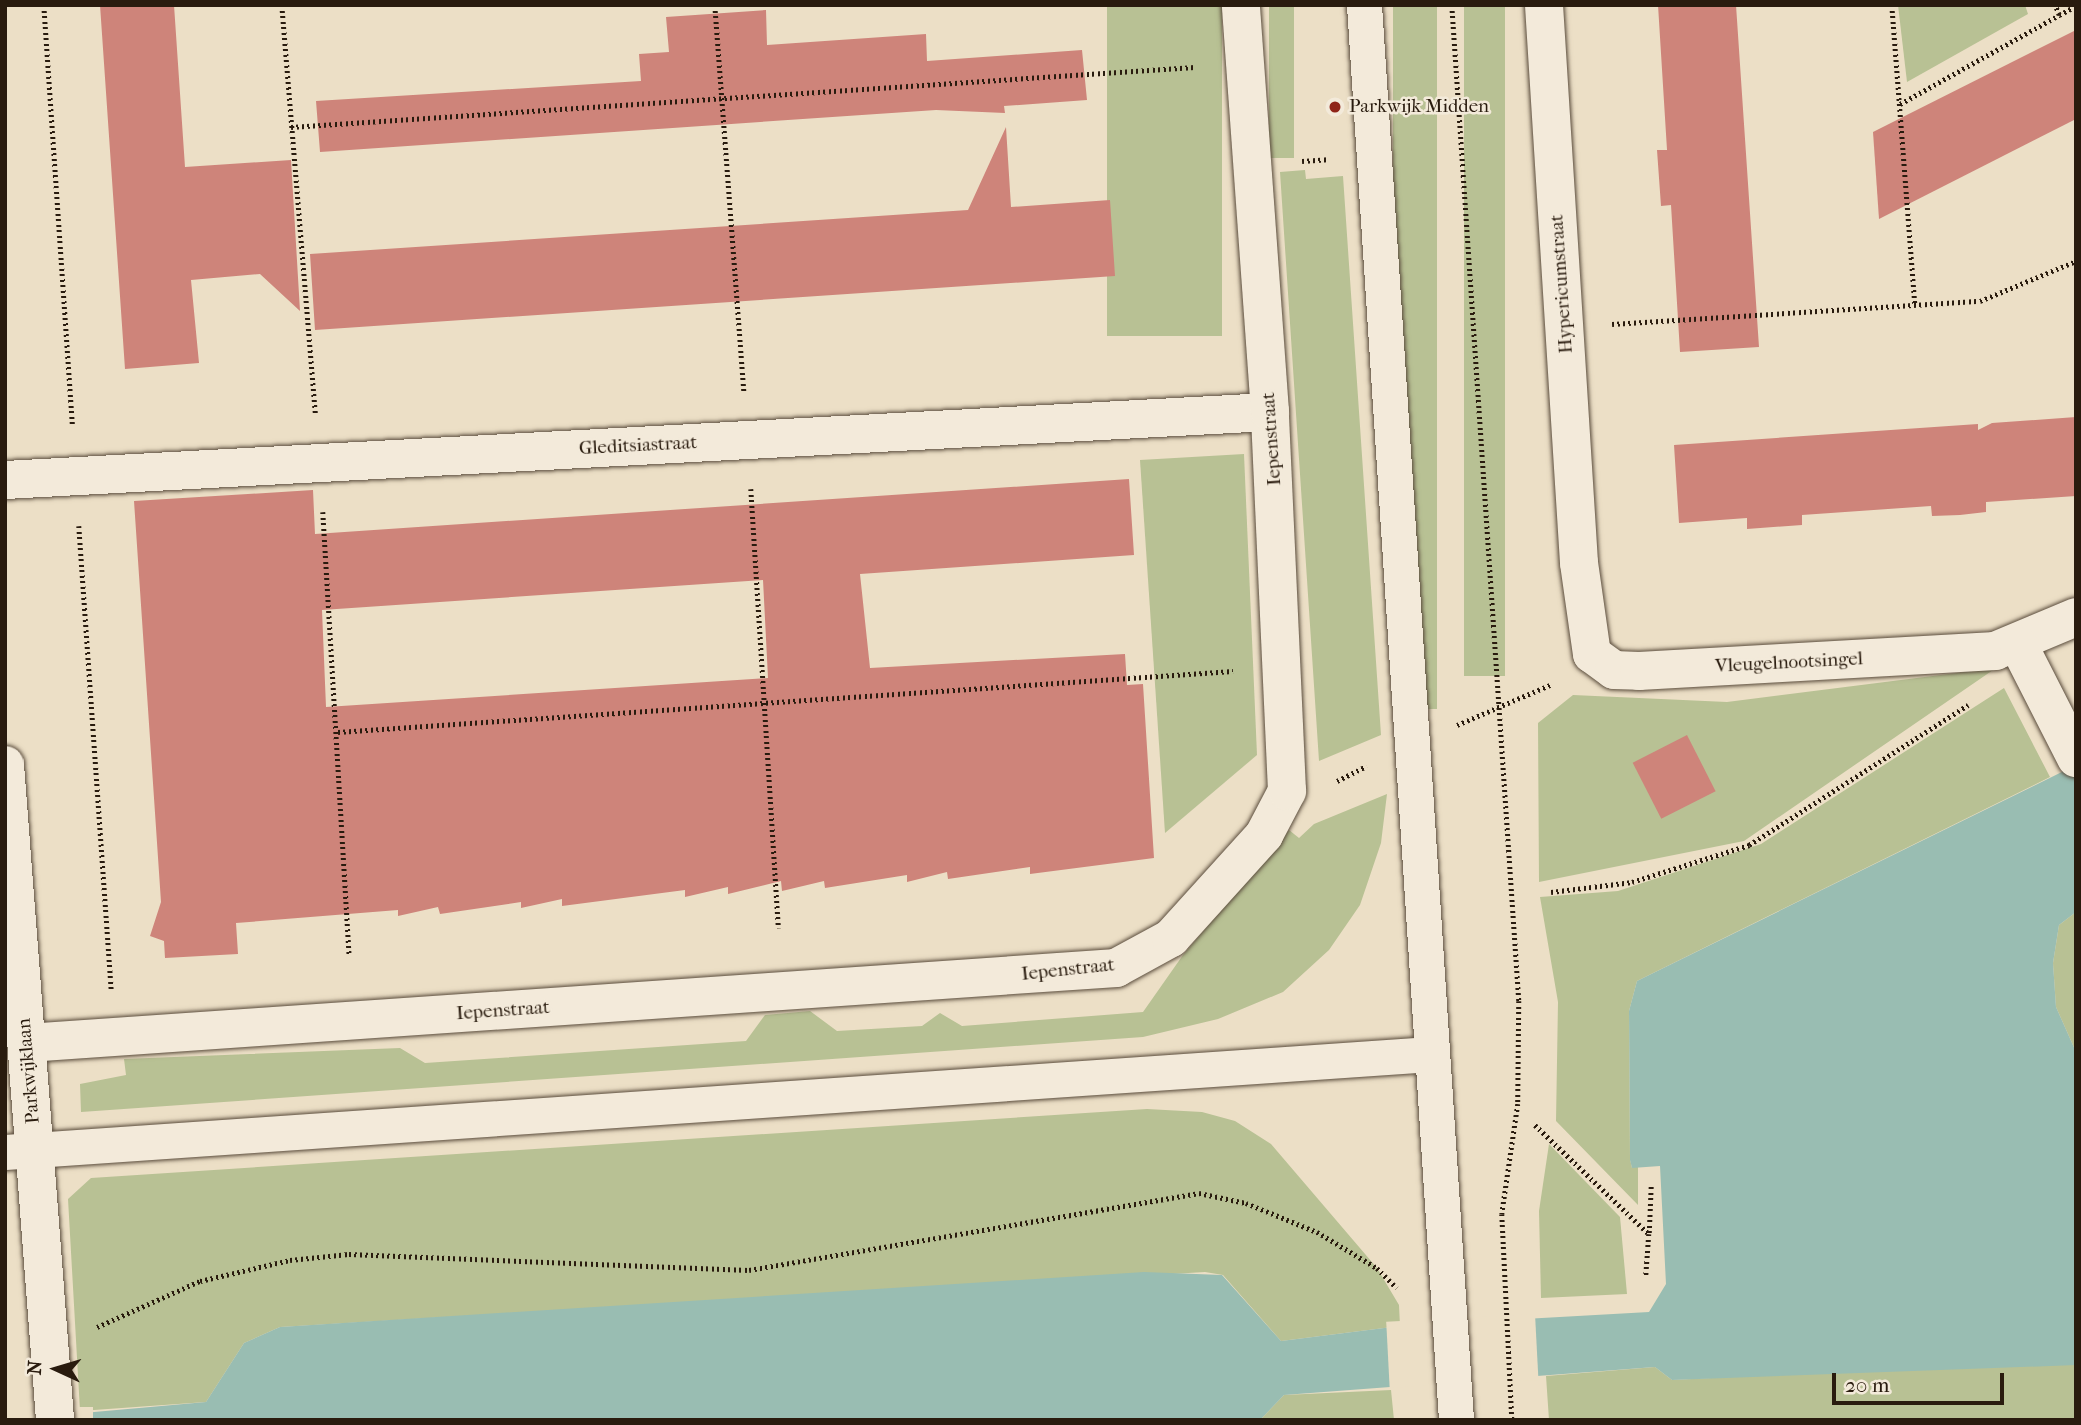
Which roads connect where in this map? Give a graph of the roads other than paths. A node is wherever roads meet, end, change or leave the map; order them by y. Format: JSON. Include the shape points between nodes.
{"nodes":[{"id":1,"x":1241,"y":5,"type":"edge"},
{"id":2,"x":1364,"y":5,"type":"edge"},
{"id":3,"x":1544,"y":5,"type":"edge"},
{"id":4,"x":1270,"y":412,"type":"junction"},
{"id":5,"x":5,"y":480,"type":"edge"},
{"id":6,"x":1579,"y":563,"type":"joint"},
{"id":7,"x":2076,"y":617,"type":"edge"},
{"id":8,"x":2024,"y":656,"type":"junction"},
{"id":9,"x":2073,"y":752,"type":"edge"},
{"id":10,"x":5,"y":765,"type":"edge"},
{"id":11,"x":27,"y":1043,"type":"junction"},
{"id":12,"x":1432,"y":1054,"type":"junction"},
{"id":13,"x":20,"y":1151,"type":"edge"},
{"id":14,"x":55,"y":1420,"type":"edge"},
{"id":15,"x":1456,"y":1420,"type":"edge"}],
"edges":[{"from":1,"to":4,"type":"street","name":"Iepenstraat"},
{"from":2,"to":12,"type":"lane"},
{"from":3,"to":6,"type":"street","name":"Hypericumstraat"},
{"from":4,"to":5,"type":"street","name":"Gleditsiastraat"},
{"from":4,"to":11,"type":"street","name":"Iepenstraat","via":[[1288,754],[1282,807],[1171,938],[1116,968]]},
{"from":6,"to":8,"type":"street","name":"Vleugelnootsingel","via":[[1592,654],[1614,670]]},
{"from":7,"to":8,"type":"street","name":"Vleugelnootsingel"},
{"from":8,"to":9,"type":"street"},
{"from":10,"to":11,"type":"street","name":"Parkwijklaan"},
{"from":11,"to":13,"type":"street","name":"Parkwijklaan"},
{"from":12,"to":13,"type":"lane"},
{"from":12,"to":15,"type":"lane"},
{"from":13,"to":14,"type":"street","name":"Parkwijklaan"}]}
